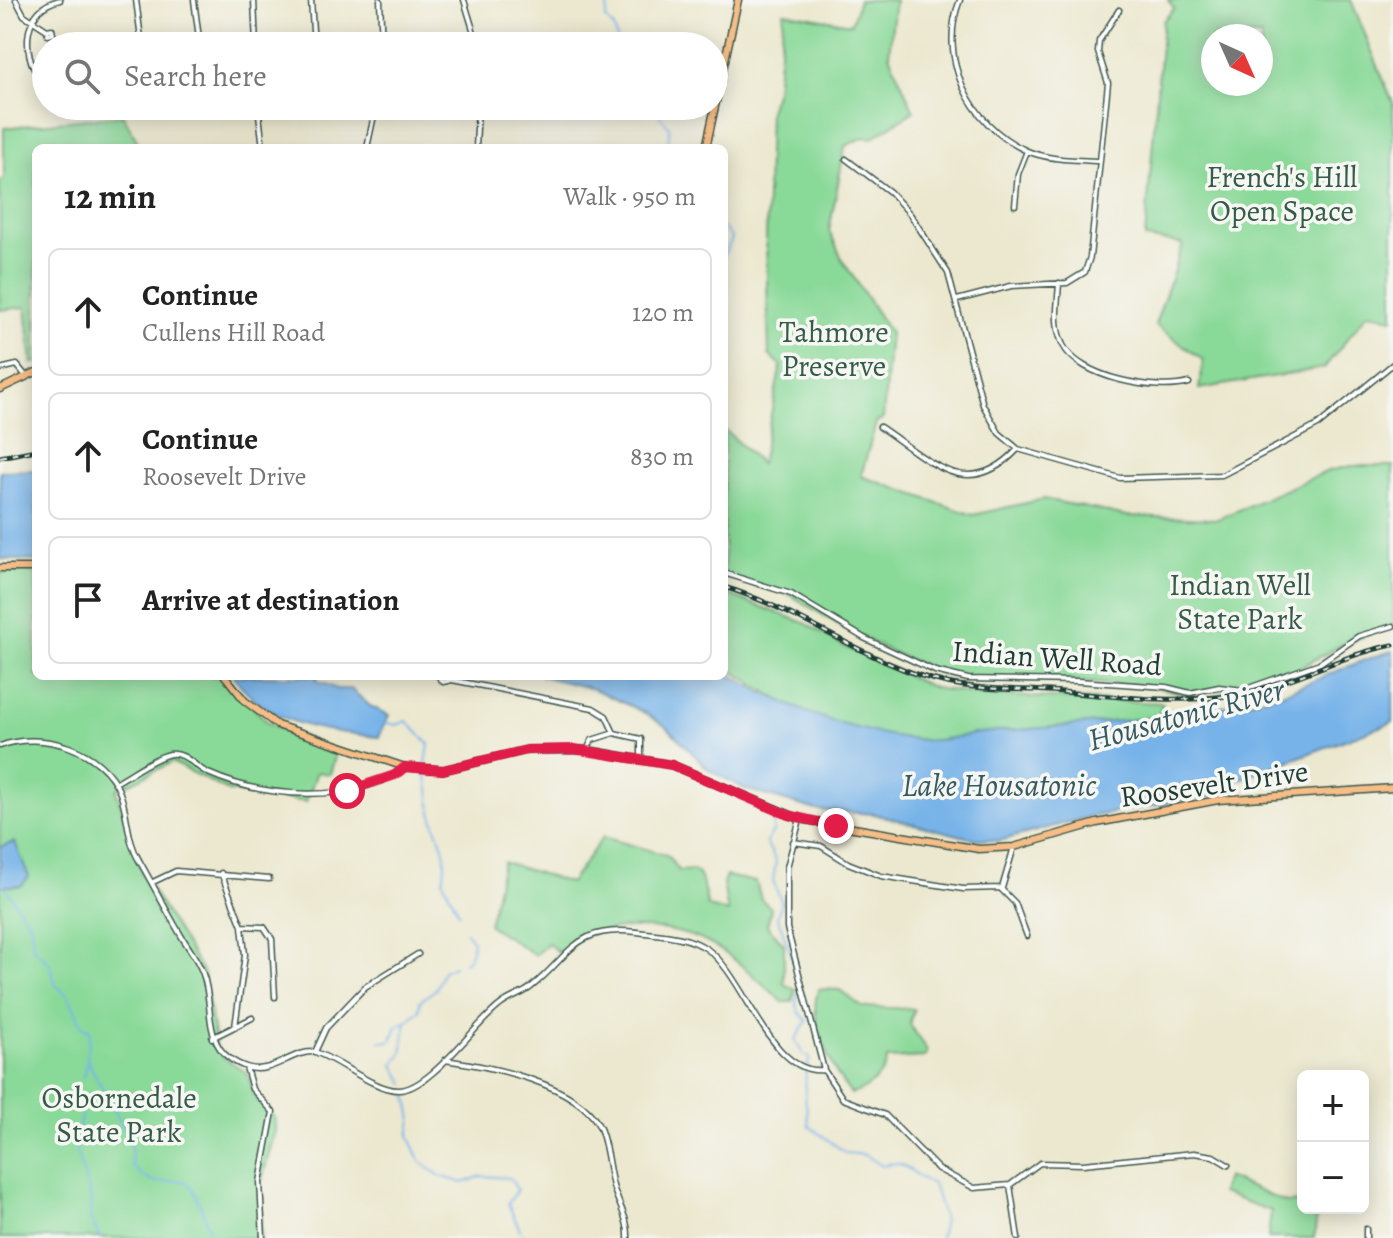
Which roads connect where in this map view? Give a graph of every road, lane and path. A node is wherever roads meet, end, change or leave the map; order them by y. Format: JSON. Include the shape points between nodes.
{"nodes":[{"id":1,"x":16,"y":0,"type":"edge"},
{"id":2,"x":60,"y":0,"type":"edge"},
{"id":3,"x":136,"y":0,"type":"edge"},
{"id":4,"x":194,"y":0,"type":"edge"},
{"id":5,"x":254,"y":0,"type":"edge"},
{"id":6,"x":311,"y":0,"type":"edge"},
{"id":7,"x":380,"y":0,"type":"edge"},
{"id":8,"x":464,"y":0,"type":"edge"},
{"id":9,"x":738,"y":0,"type":"edge"},
{"id":10,"x":960,"y":0,"type":"edge"},
{"id":11,"x":1119,"y":10,"type":"dead end"},
{"id":12,"x":33,"y":21,"type":"junction"},
{"id":13,"x":47,"y":30,"type":"dead end"},
{"id":14,"x":140,"y":32,"type":"edge"},
{"id":15,"x":198,"y":32,"type":"edge"},
{"id":16,"x":255,"y":32,"type":"edge"},
{"id":17,"x":313,"y":32,"type":"edge"},
{"id":18,"x":381,"y":32,"type":"edge"},
{"id":19,"x":474,"y":32,"type":"edge"},
{"id":20,"x":728,"y":46,"type":"edge"},
{"id":21,"x":32,"y":68,"type":"edge"},
{"id":22,"x":260,"y":120,"type":"edge"},
{"id":23,"x":373,"y":120,"type":"edge"},
{"id":24,"x":477,"y":120,"type":"edge"},
{"id":25,"x":712,"y":120,"type":"edge"},
{"id":26,"x":263,"y":144,"type":"edge"},
{"id":27,"x":368,"y":144,"type":"edge"},
{"id":28,"x":476,"y":144,"type":"edge"},
{"id":29,"x":707,"y":144,"type":"edge"},
{"id":30,"x":1027,"y":151,"type":"junction"},
{"id":31,"x":846,"y":159,"type":"dead end"},
{"id":32,"x":1099,"y":161,"type":"junction"},
{"id":33,"x":1015,"y":205,"type":"dead end"},
{"id":34,"x":1059,"y":283,"type":"junction"},
{"id":35,"x":957,"y":300,"type":"junction"},
{"id":36,"x":1393,"y":364,"type":"edge"},
{"id":37,"x":0,"y":369,"type":"edge"},
{"id":38,"x":32,"y":373,"type":"edge"},
{"id":39,"x":25,"y":375,"type":"junction"},
{"id":40,"x":1189,"y":383,"type":"dead end"},
{"id":41,"x":0,"y":389,"type":"edge"},
{"id":42,"x":880,"y":427,"type":"dead end"},
{"id":43,"x":1018,"y":449,"type":"junction"},
{"id":44,"x":0,"y":568,"type":"edge"},
{"id":45,"x":32,"y":568,"type":"edge"},
{"id":46,"x":728,"y":574,"type":"edge"},
{"id":47,"x":1393,"y":626,"type":"edge"},
{"id":48,"x":228,"y":680,"type":"edge"},
{"id":49,"x":460,"y":680,"type":"edge"},
{"id":50,"x":614,"y":733,"type":"junction"},
{"id":51,"x":0,"y":746,"type":"edge"},
{"id":52,"x":587,"y":750,"type":"junction"},
{"id":53,"x":641,"y":759,"type":"junction"},
{"id":54,"x":405,"y":767,"type":"junction"},
{"id":55,"x":115,"y":783,"type":"junction"},
{"id":56,"x":1393,"y":788,"type":"edge"},
{"id":57,"x":800,"y":819,"type":"junction"},
{"id":58,"x":792,"y":842,"type":"junction"},
{"id":59,"x":1014,"y":847,"type":"junction"},
{"id":60,"x":221,"y":873,"type":"junction"},
{"id":61,"x":269,"y":879,"type":"dead end"},
{"id":62,"x":153,"y":882,"type":"junction"},
{"id":63,"x":1001,"y":889,"type":"junction"},
{"id":64,"x":242,"y":926,"type":"junction"},
{"id":65,"x":1027,"y":936,"type":"dead end"},
{"id":66,"x":418,"y":954,"type":"dead end"},
{"id":67,"x":275,"y":997,"type":"dead end"},
{"id":68,"x":252,"y":1018,"type":"dead end"},
{"id":69,"x":235,"y":1027,"type":"junction"},
{"id":70,"x":212,"y":1038,"type":"junction"},
{"id":71,"x":315,"y":1052,"type":"junction"},
{"id":72,"x":445,"y":1060,"type":"junction"},
{"id":73,"x":246,"y":1067,"type":"junction"},
{"id":74,"x":824,"y":1070,"type":"junction"},
{"id":75,"x":1228,"y":1165,"type":"dead end"},
{"id":76,"x":1010,"y":1185,"type":"junction"},
{"id":77,"x":1366,"y":1229,"type":"dead end"},
{"id":78,"x":263,"y":1238,"type":"edge"},
{"id":79,"x":628,"y":1238,"type":"edge"},
{"id":80,"x":1018,"y":1238,"type":"edge"},
{"id":81,"x":1366,"y":1238,"type":"edge"}],
"edges":[{"from":1,"to":12,"type":"street","via":[[18,9]]},
{"from":2,"to":12,"type":"street","via":[[41,8]]},
{"from":3,"to":14,"type":"street"},
{"from":4,"to":15,"type":"street"},
{"from":5,"to":16,"type":"street"},
{"from":6,"to":17,"type":"street"},
{"from":7,"to":18,"type":"street"},
{"from":8,"to":19,"type":"street"},
{"from":9,"to":20,"type":"main road"},
{"from":10,"to":30,"type":"street","via":[[950,49],[957,79],[1001,134]]},
{"from":11,"to":32,"type":"street","via":[[1099,41],[1108,83]]},
{"from":12,"to":13,"type":"street"},
{"from":12,"to":21,"type":"street","via":[[27,31]]},
{"from":22,"to":26,"type":"street"},
{"from":23,"to":27,"type":"street"},
{"from":24,"to":28,"type":"street"},
{"from":25,"to":29,"type":"main road"},
{"from":30,"to":32,"type":"street"},
{"from":30,"to":33,"type":"street"},
{"from":31,"to":35,"type":"street","via":[[910,214],[948,273]]},
{"from":32,"to":34,"type":"street","via":[[1090,257],[1077,279]]},
{"from":34,"to":35,"type":"street","via":[[1011,286]]},
{"from":34,"to":40,"type":"street","via":[[1058,332],[1075,361],[1155,387]]},
{"from":35,"to":43,"type":"street","via":[[983,405],[999,433]]},
{"from":36,"to":43,"type":"street","via":[[1318,425],[1222,475],[1120,478]]},
{"from":37,"to":39,"type":"street","via":[[17,365]]},
{"from":38,"to":39,"type":"main road"},
{"from":39,"to":41,"type":"main road"},
{"from":42,"to":43,"type":"street","via":[[950,473],[967,478],[994,471]]},
{"from":44,"to":45,"type":"main road"},
{"from":46,"to":47,"type":"street","name":"Indian Well Road","via":[[791,594],[864,638],[935,671],[968,679],[1078,681],[1190,693],[1219,687],[1243,690],[1320,663],[1359,636]]},
{"from":48,"to":54,"type":"main road","name":"Roosevelt Drive","via":[[245,701],[277,725]]},
{"from":49,"to":50,"type":"street","via":[[593,708],[606,716]]},
{"from":50,"to":52,"type":"street","via":[[592,740]]},
{"from":50,"to":53,"type":"street","via":[[641,739]]},
{"from":51,"to":55,"type":"street","via":[[49,740],[86,756]]},
{"from":52,"to":53,"type":"main road","name":"Roosevelt Drive"},
{"from":52,"to":54,"type":"main road","name":"Roosevelt Drive","via":[[543,748],[450,769]]},
{"from":53,"to":57,"type":"main road","name":"Roosevelt Drive","via":[[672,765]]},
{"from":54,"to":55,"type":"street","via":[[374,783],[324,796],[223,779],[184,757],[169,755]]},
{"from":55,"to":62,"type":"street","via":[[129,843]]},
{"from":56,"to":59,"type":"main road","name":"Roosevelt Drive","via":[[1202,802],[1097,823]]},
{"from":57,"to":58,"type":"street"},
{"from":57,"to":59,"type":"main road","name":"Roosevelt Drive","via":[[969,848]]},
{"from":58,"to":63,"type":"street","via":[[821,846],[881,876],[963,889]]},
{"from":58,"to":74,"type":"street","via":[[786,922]]},
{"from":59,"to":63,"type":"street"},
{"from":60,"to":61,"type":"street"},
{"from":60,"to":62,"type":"street","via":[[176,871]]},
{"from":60,"to":64,"type":"street"},
{"from":62,"to":70,"type":"street","via":[[204,974]]},
{"from":63,"to":65,"type":"street","via":[[1015,903]]},
{"from":64,"to":67,"type":"street","via":[[264,927],[272,939]]},
{"from":64,"to":69,"type":"street","via":[[245,955]]},
{"from":66,"to":71,"type":"street","via":[[365,987],[326,1028]]},
{"from":68,"to":69,"type":"street"},
{"from":69,"to":70,"type":"street"},
{"from":70,"to":73,"type":"street"},
{"from":71,"to":72,"type":"street","via":[[399,1090],[414,1085]]},
{"from":71,"to":73,"type":"street","via":[[274,1066]]},
{"from":72,"to":74,"type":"street","via":[[495,1009],[531,987],[571,945],[624,931],[684,938],[705,948],[723,964],[785,1054],[805,1069]]},
{"from":72,"to":79,"type":"street","via":[[541,1082],[585,1110],[599,1127]]},
{"from":73,"to":78,"type":"street","via":[[252,1089],[273,1112],[260,1182]]},
{"from":74,"to":76,"type":"street","via":[[843,1099],[889,1118],[952,1179],[979,1189]]},
{"from":75,"to":76,"type":"street","via":[[1194,1153],[1040,1163]]},
{"from":76,"to":80,"type":"street"},
{"from":77,"to":81,"type":"street"}]}
